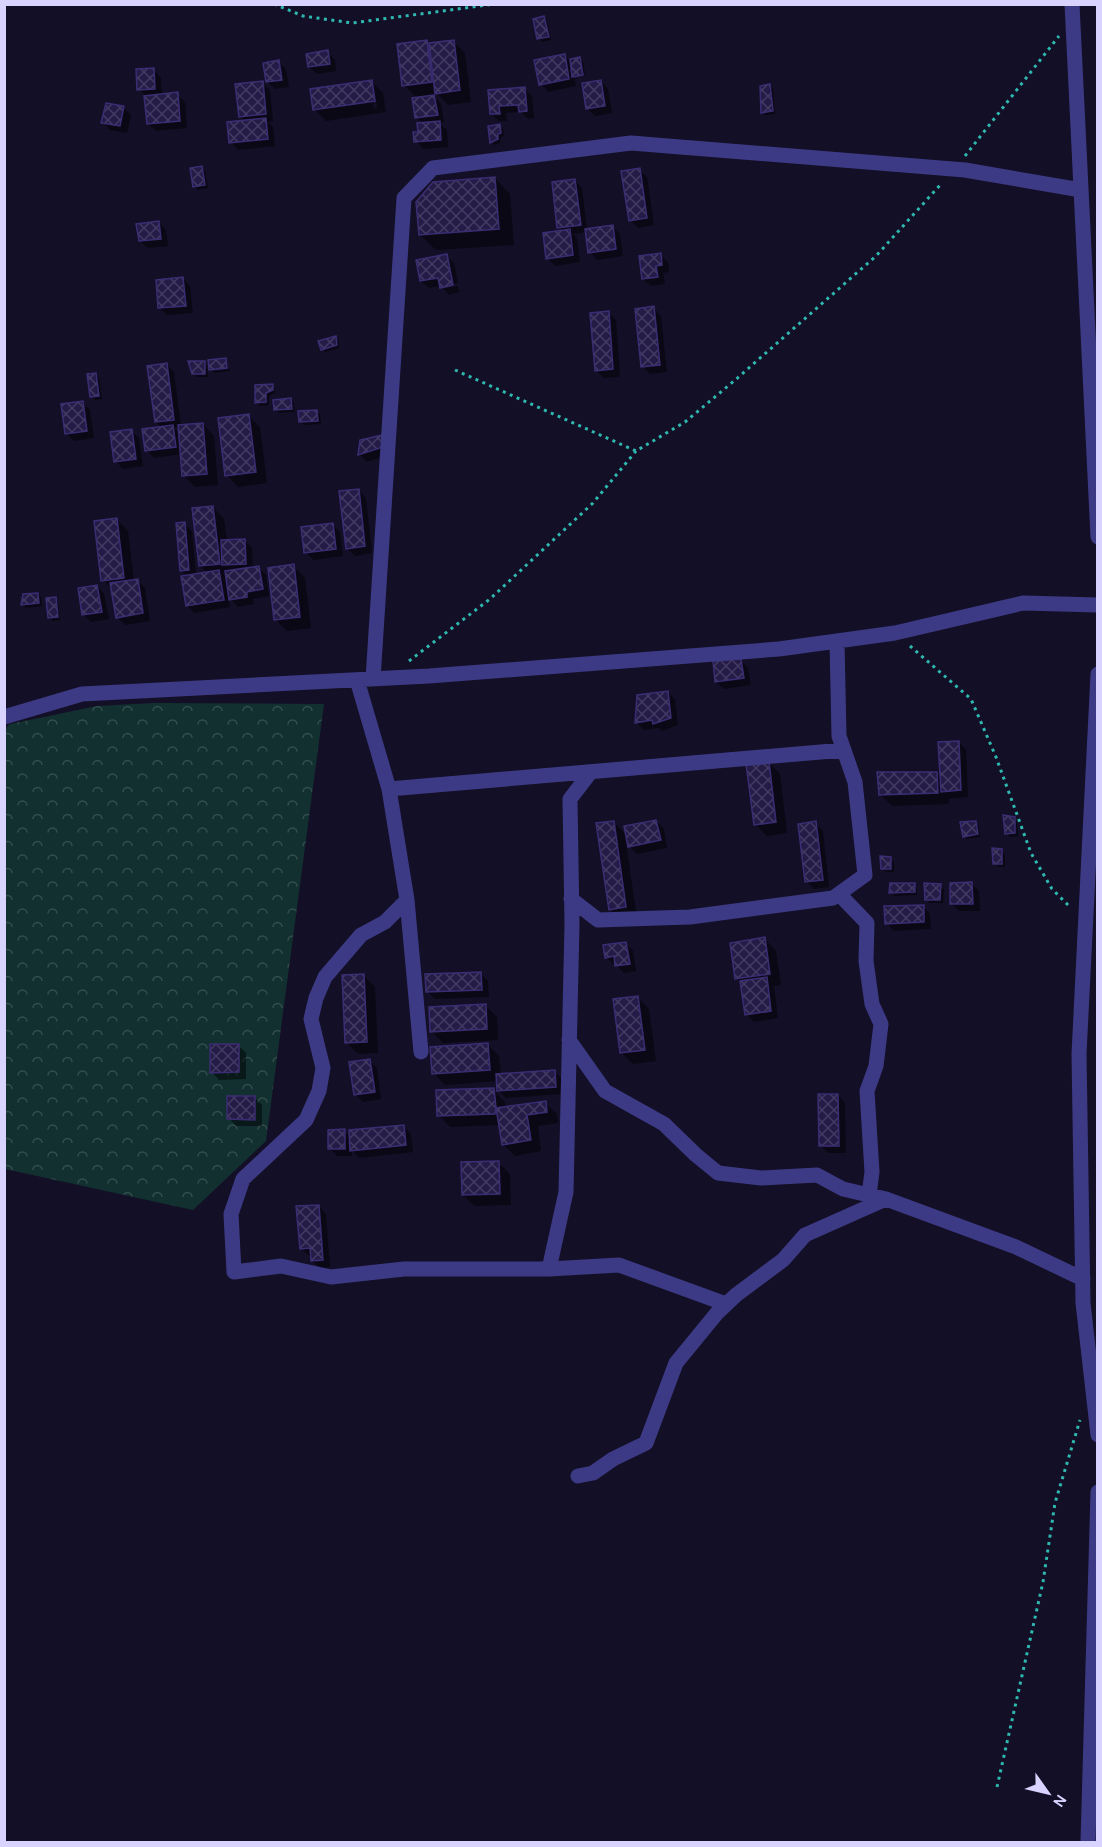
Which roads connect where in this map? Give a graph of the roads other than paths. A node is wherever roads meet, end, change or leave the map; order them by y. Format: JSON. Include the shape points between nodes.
{"nodes":[{"id":1,"x":1073,"y":12,"type":"edge"},
{"id":2,"x":1081,"y":190,"type":"junction"},
{"id":3,"x":1098,"y":537,"type":"edge"},
{"id":4,"x":1098,"y":605,"type":"edge"},
{"id":5,"x":837,"y":641,"type":"junction"},
{"id":6,"x":1098,"y":674,"type":"edge"},
{"id":7,"x":373,"y":679,"type":"junction"},
{"id":8,"x":357,"y":680,"type":"junction"},
{"id":9,"x":4,"y":717,"type":"edge"},
{"id":10,"x":844,"y":750,"type":"junction"},
{"id":11,"x":590,"y":773,"type":"junction"},
{"id":12,"x":389,"y":789,"type":"junction"},
{"id":13,"x":839,"y":894,"type":"junction"},
{"id":14,"x":571,"y":899,"type":"junction"},
{"id":15,"x":407,"y":900,"type":"junction"},
{"id":16,"x":569,"y":1040,"type":"junction"},
{"id":17,"x":421,"y":1052,"type":"dead end"},
{"id":18,"x":869,"y":1195,"type":"junction"},
{"id":19,"x":886,"y":1199,"type":"junction"},
{"id":20,"x":549,"y":1269,"type":"junction"},
{"id":21,"x":1083,"y":1279,"type":"junction"},
{"id":22,"x":726,"y":1304,"type":"junction"},
{"id":23,"x":1098,"y":1434,"type":"edge"},
{"id":24,"x":578,"y":1476,"type":"dead end"},
{"id":25,"x":1098,"y":1492,"type":"edge"},
{"id":26,"x":1097,"y":1542,"type":"edge"},
{"id":27,"x":1088,"y":1842,"type":"edge"}],
"edges":[{"from":1,"to":2,"type":"street"},
{"from":2,"to":3,"type":"street"},
{"from":2,"to":7,"type":"street","via":[[965,170],[631,143],[433,168],[404,198]]},
{"from":4,"to":5,"type":"street","via":[[1023,603],[895,633]]},
{"from":5,"to":7,"type":"street","via":[[780,649]]},
{"from":5,"to":10,"type":"street","via":[[839,736]]},
{"from":6,"to":21,"type":"street","via":[[1079,1054]]},
{"from":7,"to":8,"type":"street"},
{"from":8,"to":9,"type":"street","via":[[82,694]]},
{"from":8,"to":12,"type":"street"},
{"from":10,"to":11,"type":"street"},
{"from":10,"to":13,"type":"street","via":[[855,782],[865,875]]},
{"from":11,"to":12,"type":"street"},
{"from":11,"to":14,"type":"street","via":[[570,799]]},
{"from":12,"to":15,"type":"street"},
{"from":13,"to":14,"type":"street","via":[[833,898],[690,917],[598,920]]},
{"from":13,"to":18,"type":"street","via":[[867,923],[866,961],[872,1004],[880,1024],[876,1066],[867,1091],[872,1172]]},
{"from":14,"to":16,"type":"street"},
{"from":15,"to":17,"type":"street"},
{"from":15,"to":20,"type":"street","via":[[385,922],[361,935],[325,977],[311,1019],[323,1068],[319,1091],[306,1120],[243,1179],[231,1214],[234,1272],[281,1266],[331,1277],[404,1269]]},
{"from":16,"to":18,"type":"street","via":[[605,1091],[664,1124],[718,1173],[761,1178],[816,1175],[843,1189]]},
{"from":16,"to":20,"type":"street","via":[[566,1192]]},
{"from":18,"to":19,"type":"street"},
{"from":19,"to":21,"type":"street","via":[[1016,1246]]},
{"from":19,"to":22,"type":"street","via":[[805,1235],[783,1260]]},
{"from":20,"to":22,"type":"street","via":[[619,1265]]},
{"from":21,"to":23,"type":"street"},
{"from":22,"to":24,"type":"street","via":[[676,1364],[646,1443],[593,1473]]},
{"from":25,"to":26,"type":"street"},
{"from":26,"to":27,"type":"street"}]}
